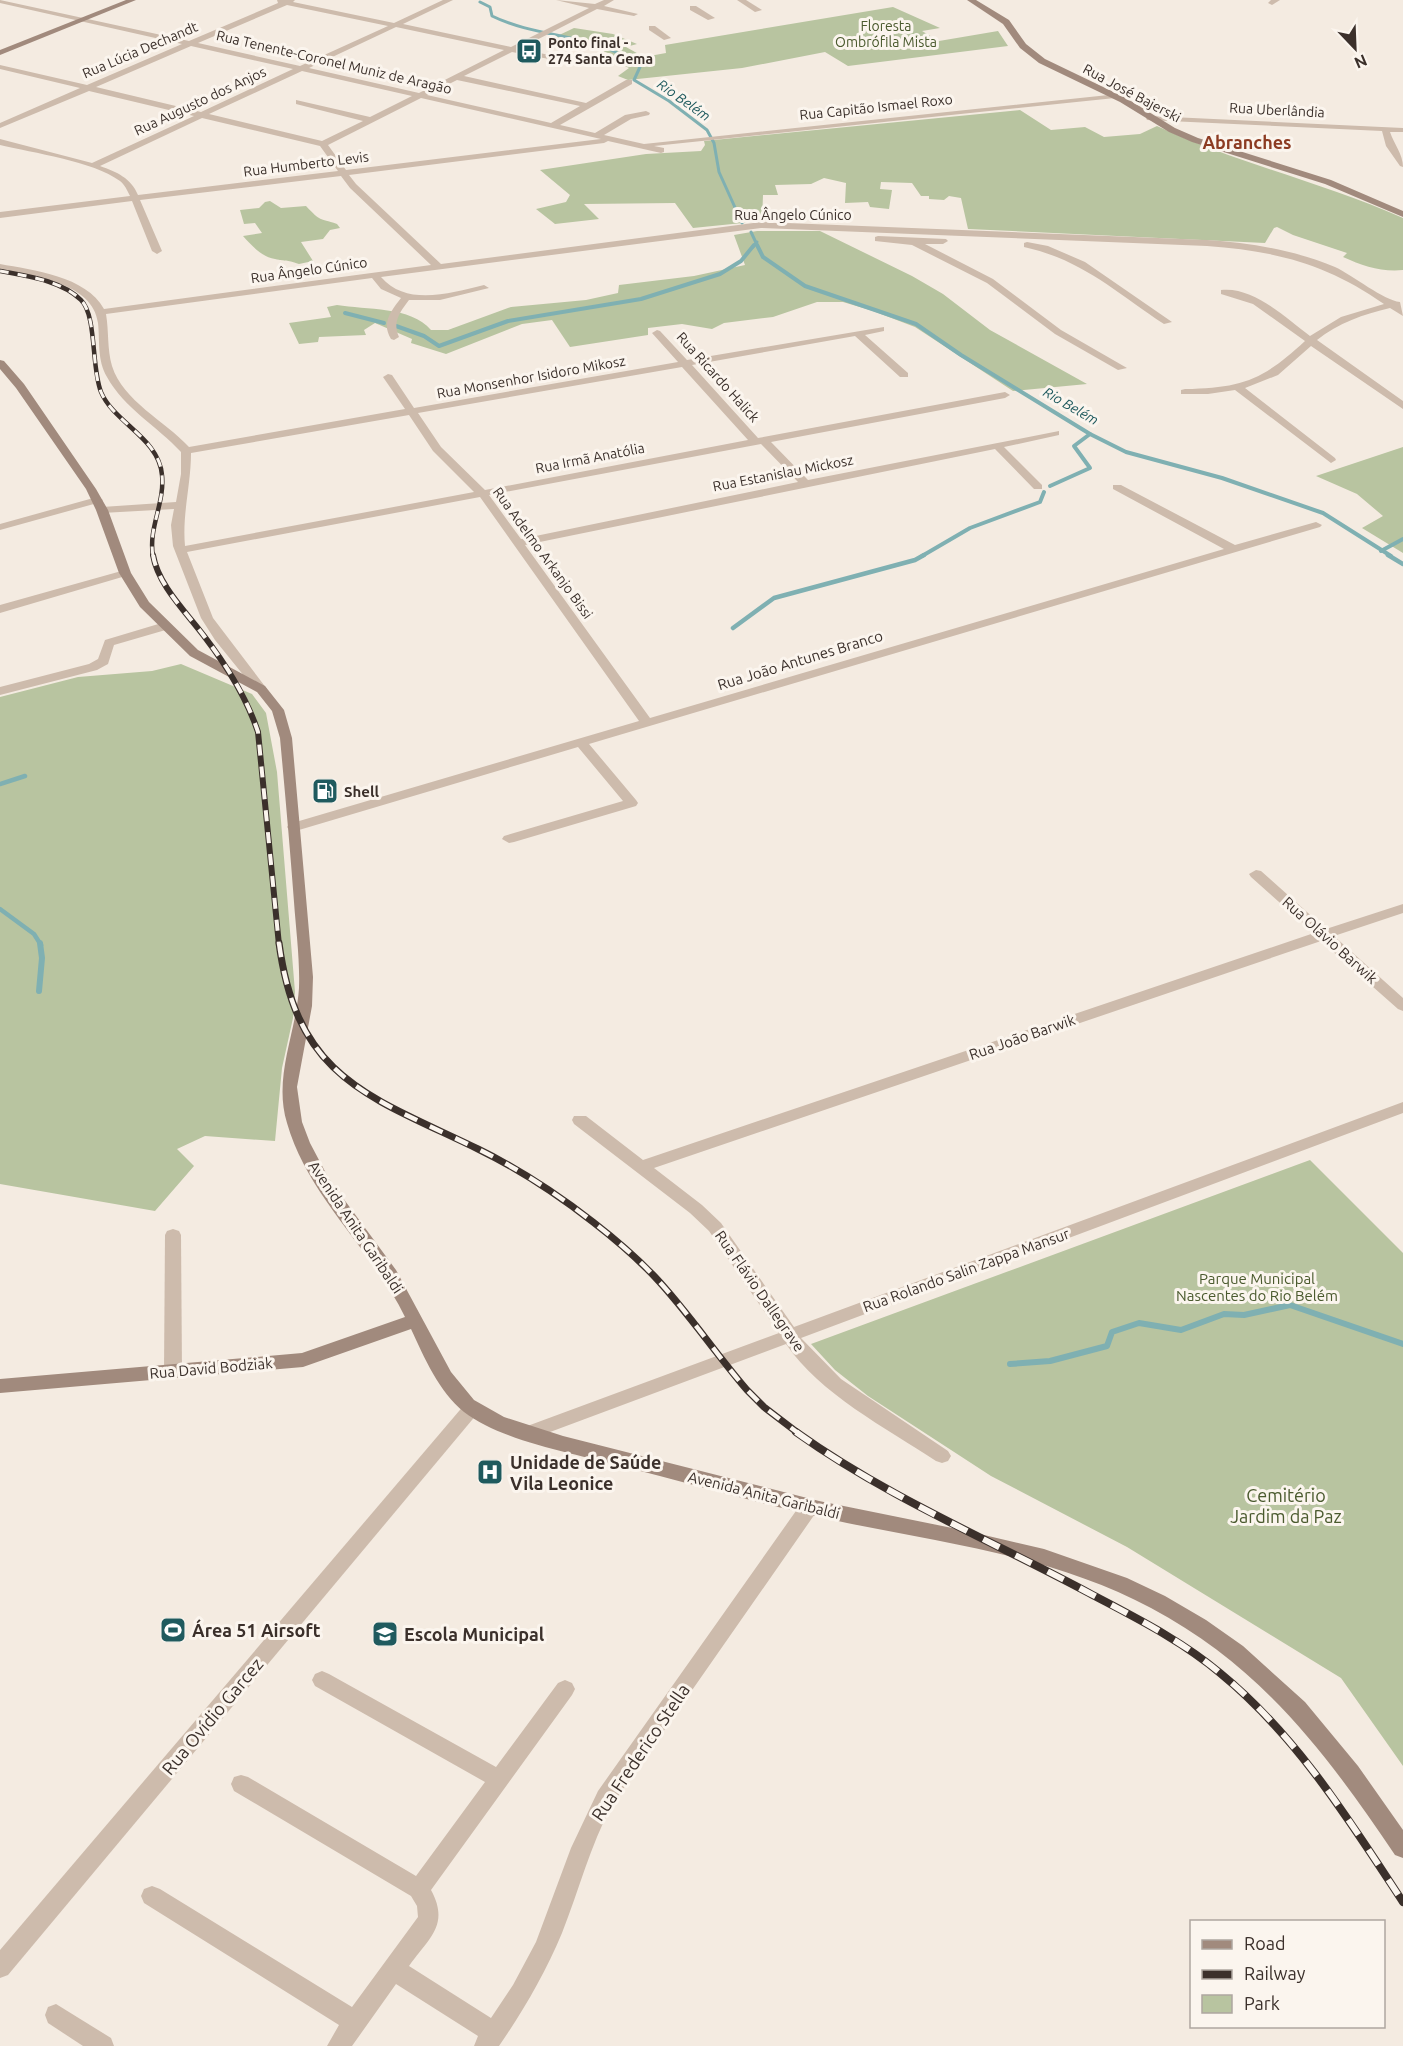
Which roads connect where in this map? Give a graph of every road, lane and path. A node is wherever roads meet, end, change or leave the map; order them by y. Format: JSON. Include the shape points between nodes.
{"nodes":[{"id":1,"x":132,"y":0,"type":"edge"},
{"id":2,"x":275,"y":0,"type":"edge"},
{"id":3,"x":449,"y":0,"type":"edge"},
{"id":4,"x":560,"y":0,"type":"edge"},
{"id":5,"x":610,"y":0,"type":"edge"},
{"id":6,"x":741,"y":0,"type":"edge"},
{"id":7,"x":971,"y":0,"type":"edge"},
{"id":8,"x":0,"y":1,"type":"edge"},
{"id":9,"x":288,"y":1,"type":"edge"},
{"id":10,"x":596,"y":7,"type":"junction"},
{"id":11,"x":693,"y":8,"type":"dead end"},
{"id":12,"x":758,"y":10,"type":"dead end"},
{"id":13,"x":747,"y":12,"type":"dead end"},
{"id":14,"x":634,"y":14,"type":"dead end"},
{"id":15,"x":83,"y":20,"type":"junction"},
{"id":16,"x":701,"y":20,"type":"dead end"},
{"id":17,"x":764,"y":21,"type":"dead end"},
{"id":18,"x":395,"y":25,"type":"junction"},
{"id":19,"x":652,"y":28,"type":"dead end"},
{"id":20,"x":667,"y":38,"type":"dead end"},
{"id":21,"x":190,"y":44,"type":"junction"},
{"id":22,"x":511,"y":50,"type":"junction"},
{"id":23,"x":0,"y":53,"type":"edge"},
{"id":24,"x":567,"y":61,"type":"dead end"},
{"id":25,"x":0,"y":67,"type":"edge"},
{"id":26,"x":301,"y":69,"type":"junction"},
{"id":27,"x":456,"y":77,"type":"junction"},
{"id":28,"x":629,"y":82,"type":"dead end"},
{"id":29,"x":88,"y":88,"type":"junction"},
{"id":30,"x":420,"y":95,"type":"junction"},
{"id":31,"x":1115,"y":96,"type":"junction"},
{"id":32,"x":299,"y":102,"type":"dead end"},
{"id":33,"x":585,"y":105,"type":"junction"},
{"id":34,"x":646,"y":113,"type":"dead end"},
{"id":35,"x":202,"y":115,"type":"junction"},
{"id":36,"x":1150,"y":118,"type":"junction"},
{"id":37,"x":371,"y":120,"type":"junction"},
{"id":38,"x":553,"y":125,"type":"junction"},
{"id":39,"x":0,"y":126,"type":"edge"},
{"id":40,"x":1385,"y":129,"type":"junction"},
{"id":41,"x":1403,"y":130,"type":"edge"},
{"id":42,"x":597,"y":135,"type":"junction"},
{"id":43,"x":616,"y":139,"type":"junction"},
{"id":44,"x":0,"y":142,"type":"edge"},
{"id":45,"x":323,"y":144,"type":"junction"},
{"id":46,"x":639,"y":145,"type":"junction"},
{"id":47,"x":661,"y":150,"type":"dead end"},
{"id":48,"x":1403,"y":164,"type":"edge"},
{"id":49,"x":92,"y":166,"type":"junction"},
{"id":50,"x":342,"y":173,"type":"junction"},
{"id":51,"x":135,"y":198,"type":"junction"},
{"id":52,"x":1403,"y":214,"type":"edge"},
{"id":53,"x":0,"y":215,"type":"edge"},
{"id":54,"x":907,"y":230,"type":"junction"},
{"id":55,"x":922,"y":231,"type":"junction"},
{"id":56,"x":870,"y":239,"type":"dead end"},
{"id":57,"x":913,"y":242,"type":"junction"},
{"id":58,"x":157,"y":251,"type":"dead end"},
{"id":59,"x":438,"y":266,"type":"junction"},
{"id":60,"x":0,"y":267,"type":"edge"},
{"id":61,"x":374,"y":275,"type":"junction"},
{"id":62,"x":484,"y":288,"type":"dead end"},
{"id":63,"x":1224,"y":292,"type":"dead end"},
{"id":64,"x":406,"y":297,"type":"junction"},
{"id":65,"x":1403,"y":303,"type":"edge"},
{"id":66,"x":1392,"y":305,"type":"junction"},
{"id":67,"x":101,"y":312,"type":"junction"},
{"id":68,"x":1403,"y":313,"type":"edge"},
{"id":69,"x":1167,"y":322,"type":"dead end"},
{"id":70,"x":881,"y":329,"type":"dead end"},
{"id":71,"x":657,"y":333,"type":"dead end"},
{"id":72,"x":857,"y":333,"type":"junction"},
{"id":73,"x":394,"y":337,"type":"dead end"},
{"id":74,"x":1311,"y":341,"type":"junction"},
{"id":75,"x":0,"y":363,"type":"edge"},
{"id":76,"x":685,"y":363,"type":"junction"},
{"id":77,"x":1122,"y":368,"type":"dead end"},
{"id":78,"x":904,"y":375,"type":"dead end"},
{"id":79,"x":388,"y":377,"type":"dead end"},
{"id":80,"x":1236,"y":386,"type":"junction"},
{"id":81,"x":1185,"y":392,"type":"dead end"},
{"id":82,"x":1005,"y":395,"type":"dead end"},
{"id":83,"x":1403,"y":406,"type":"edge"},
{"id":84,"x":411,"y":411,"type":"junction"},
{"id":85,"x":1055,"y":434,"type":"dead end"},
{"id":86,"x":760,"y":441,"type":"junction"},
{"id":87,"x":997,"y":445,"type":"junction"},
{"id":88,"x":186,"y":451,"type":"junction"},
{"id":89,"x":1330,"y":460,"type":"dead end"},
{"id":90,"x":806,"y":484,"type":"junction"},
{"id":91,"x":1038,"y":487,"type":"dead end"},
{"id":92,"x":1117,"y":487,"type":"dead end"},
{"id":93,"x":483,"y":494,"type":"junction"},
{"id":94,"x":100,"y":505,"type":"junction"},
{"id":95,"x":180,"y":506,"type":"junction"},
{"id":96,"x":1316,"y":525,"type":"dead end"},
{"id":97,"x":0,"y":527,"type":"edge"},
{"id":98,"x":518,"y":543,"type":"junction"},
{"id":99,"x":1233,"y":549,"type":"junction"},
{"id":100,"x":181,"y":550,"type":"junction"},
{"id":101,"x":124,"y":573,"type":"junction"},
{"id":102,"x":0,"y":609,"type":"edge"},
{"id":103,"x":165,"y":626,"type":"junction"},
{"id":104,"x":261,"y":689,"type":"junction"},
{"id":105,"x":0,"y":691,"type":"edge"},
{"id":106,"x":647,"y":723,"type":"junction"},
{"id":107,"x":582,"y":744,"type":"junction"},
{"id":108,"x":294,"y":827,"type":"junction"},
{"id":109,"x":509,"y":839,"type":"dead end"},
{"id":110,"x":1256,"y":874,"type":"dead end"},
{"id":111,"x":1403,"y":908,"type":"edge"},
{"id":112,"x":1324,"y":935,"type":"junction"},
{"id":113,"x":1403,"y":1006,"type":"edge"},
{"id":114,"x":1403,"y":1107,"type":"edge"},
{"id":115,"x":580,"y":1120,"type":"dead end"},
{"id":116,"x":642,"y":1166,"type":"junction"},
{"id":117,"x":173,"y":1235,"type":"dead end"},
{"id":118,"x":416,"y":1320,"type":"junction"},
{"id":119,"x":789,"y":1336,"type":"junction"},
{"id":120,"x":173,"y":1371,"type":"junction"},
{"id":121,"x":0,"y":1386,"type":"edge"},
{"id":122,"x":471,"y":1409,"type":"junction"},
{"id":123,"x":528,"y":1433,"type":"junction"},
{"id":124,"x":942,"y":1456,"type":"dead end"},
{"id":125,"x":810,"y":1506,"type":"junction"},
{"id":126,"x":322,"y":1680,"type":"dead end"},
{"id":127,"x":564,"y":1689,"type":"dead end"},
{"id":128,"x":498,"y":1779,"type":"junction"},
{"id":129,"x":241,"y":1784,"type":"dead end"},
{"id":130,"x":1403,"y":1848,"type":"edge"},
{"id":131,"x":419,"y":1888,"type":"junction"},
{"id":132,"x":152,"y":1896,"type":"dead end"},
{"id":133,"x":0,"y":1968,"type":"edge"},
{"id":134,"x":393,"y":1969,"type":"junction"},
{"id":135,"x":56,"y":2015,"type":"dead end"},
{"id":136,"x":355,"y":2022,"type":"junction"},
{"id":137,"x":490,"y":2040,"type":"edge"},
{"id":138,"x":103,"y":2046,"type":"edge"},
{"id":139,"x":338,"y":2046,"type":"edge"}],
"edges":[{"from":1,"to":15,"type":"main road"},
{"from":2,"to":9,"type":"street"},
{"from":3,"to":18,"type":"street","name":"Rua Augusto dos Anjos"},
{"from":4,"to":10,"type":"street"},
{"from":5,"to":10,"type":"street"},
{"from":6,"to":12,"type":"street"},
{"from":7,"to":31,"type":"main road","name":"Rua José Bajerski","via":[[1006,22],[1023,46],[1042,62]]},
{"from":8,"to":15,"type":"street","name":"Rua Tenente-Coronel Muniz de Aragão"},
{"from":9,"to":18,"type":"street"},
{"from":9,"to":21,"type":"street","name":"Rua Lúcia Dechandt"},
{"from":10,"to":14,"type":"street"},
{"from":10,"to":22,"type":"street"},
{"from":11,"to":16,"type":"street","via":[[710,21]]},
{"from":13,"to":17,"type":"street"},
{"from":15,"to":21,"type":"street","name":"Rua Tenente-Coronel Muniz de Aragão"},
{"from":15,"to":23,"type":"main road"},
{"from":18,"to":22,"type":"street"},
{"from":18,"to":26,"type":"street","name":"Rua Augusto dos Anjos"},
{"from":19,"to":20,"type":"street"},
{"from":21,"to":26,"type":"street","name":"Rua Tenente-Coronel Muniz de Aragão"},
{"from":21,"to":29,"type":"street","name":"Rua Lúcia Dechandt"},
{"from":22,"to":24,"type":"street"},
{"from":22,"to":27,"type":"street"},
{"from":25,"to":29,"type":"street"},
{"from":26,"to":30,"type":"street","name":"Rua Tenente-Coronel Muniz de Aragão"},
{"from":26,"to":35,"type":"street","name":"Rua Augusto dos Anjos"},
{"from":27,"to":30,"type":"street"},
{"from":27,"to":33,"type":"street"},
{"from":28,"to":33,"type":"street"},
{"from":29,"to":35,"type":"street"},
{"from":29,"to":39,"type":"street","name":"Rua Lúcia Dechandt"},
{"from":30,"to":37,"type":"street"},
{"from":30,"to":38,"type":"street","name":"Rua Tenente-Coronel Muniz de Aragão"},
{"from":31,"to":36,"type":"main road","name":"Rua José Bajerski"},
{"from":31,"to":46,"type":"street","name":"Rua Capitão Ismael Roxo"},
{"from":32,"to":37,"type":"street"},
{"from":33,"to":38,"type":"street"},
{"from":34,"to":42,"type":"street","via":[[628,117]]},
{"from":35,"to":45,"type":"street"},
{"from":35,"to":49,"type":"street","name":"Rua Augusto dos Anjos"},
{"from":36,"to":40,"type":"street","name":"Rua Uberlândia"},
{"from":36,"to":52,"type":"main road","name":"Rua José Bajerski","via":[[1195,140],[1328,182]]},
{"from":37,"to":45,"type":"street"},
{"from":38,"to":42,"type":"street","name":"Rua Tenente-Coronel Muniz de Aragão"},
{"from":40,"to":41,"type":"street","name":"Rua Uberlândia"},
{"from":40,"to":48,"type":"street","via":[[1390,146]]},
{"from":42,"to":43,"type":"street","name":"Rua Tenente-Coronel Muniz de Aragão"},
{"from":43,"to":46,"type":"street","name":"Rua Tenente-Coronel Muniz de Aragão"},
{"from":43,"to":50,"type":"street","name":"Rua Humberto Levis"},
{"from":44,"to":49,"type":"street"},
{"from":45,"to":50,"type":"street"},
{"from":46,"to":47,"type":"street","name":"Rua Tenente-Coronel Muniz de Aragão"},
{"from":49,"to":51,"type":"street","via":[[124,178]]},
{"from":50,"to":51,"type":"street","name":"Rua Humberto Levis"},
{"from":50,"to":59,"type":"street"},
{"from":51,"to":53,"type":"street","name":"Rua Humberto Levis"},
{"from":51,"to":58,"type":"street"},
{"from":54,"to":55,"type":"street","name":"Rua Ângelo Cúnico"},
{"from":54,"to":57,"type":"street"},
{"from":54,"to":59,"type":"street","name":"Rua Ângelo Cúnico","via":[[745,226]]},
{"from":55,"to":57,"type":"street","via":[[921,238]]},
{"from":55,"to":66,"type":"street","name":"Rua Ângelo Cúnico","via":[[1201,242],[1258,249],[1328,267]]},
{"from":56,"to":57,"type":"street"},
{"from":57,"to":69,"type":"street","via":[[1046,246]]},
{"from":57,"to":77,"type":"street","via":[[990,281],[1051,328]]},
{"from":59,"to":61,"type":"street","name":"Rua Ângelo Cúnico"},
{"from":60,"to":67,"type":"street","via":[[71,286],[90,298]]},
{"from":61,"to":64,"type":"street","via":[[390,291]]},
{"from":61,"to":67,"type":"street","name":"Rua Ângelo Cúnico"},
{"from":62,"to":64,"type":"street","via":[[445,297]]},
{"from":63,"to":74,"type":"street","via":[[1256,302]]},
{"from":64,"to":73,"type":"street","via":[[390,323]]},
{"from":65,"to":66,"type":"street"},
{"from":66,"to":68,"type":"street","name":"Rua Ângelo Cúnico"},
{"from":66,"to":74,"type":"street","via":[[1345,319]]},
{"from":67,"to":88,"type":"street","via":[[105,359],[111,376]]},
{"from":70,"to":72,"type":"street","name":"Rua Monsenhor Isidoro Mikosz"},
{"from":71,"to":76,"type":"street","name":"Rua Ricardo Halick"},
{"from":72,"to":76,"type":"street","name":"Rua Monsenhor Isidoro Mikosz"},
{"from":72,"to":78,"type":"street"},
{"from":74,"to":80,"type":"street","via":[[1274,373]]},
{"from":74,"to":83,"type":"street"},
{"from":75,"to":94,"type":"main road","name":"Avenida Anita Garibaldi","via":[[20,386]]},
{"from":76,"to":84,"type":"street","name":"Rua Monsenhor Isidoro Mikosz"},
{"from":76,"to":86,"type":"street","name":"Rua Ricardo Halick"},
{"from":79,"to":84,"type":"street","name":"Rua Adelmo Arkanjo Bissi"},
{"from":80,"to":81,"type":"street"},
{"from":80,"to":89,"type":"street"},
{"from":82,"to":86,"type":"street","name":"Rua Irmã Anatólia"},
{"from":84,"to":88,"type":"street","name":"Rua Monsenhor Isidoro Mikosz"},
{"from":84,"to":93,"type":"street","name":"Rua Adelmo Arkanjo Bissi","via":[[442,455]]},
{"from":85,"to":87,"type":"street","name":"Rua Estanislau Mickosz"},
{"from":86,"to":90,"type":"street","name":"Rua Ricardo Halick"},
{"from":86,"to":93,"type":"street","name":"Rua Irmã Anatólia"},
{"from":87,"to":90,"type":"street","name":"Rua Estanislau Mickosz"},
{"from":87,"to":91,"type":"street"},
{"from":88,"to":95,"type":"street","via":[[188,464]]},
{"from":90,"to":98,"type":"street","name":"Rua Estanislau Mickosz"},
{"from":92,"to":99,"type":"street"},
{"from":93,"to":98,"type":"street","name":"Rua Adelmo Arkanjo Bissi"},
{"from":93,"to":100,"type":"street","name":"Rua Irmã Anatólia"},
{"from":94,"to":95,"type":"street"},
{"from":94,"to":97,"type":"street"},
{"from":94,"to":101,"type":"main road","name":"Avenida Anita Garibaldi"},
{"from":95,"to":100,"type":"street","via":[[177,533]]},
{"from":96,"to":99,"type":"street","name":"Rua João Antunes Branco"},
{"from":98,"to":106,"type":"street","name":"Rua Adelmo Arkanjo Bissi"},
{"from":99,"to":106,"type":"street","name":"Rua João Antunes Branco"},
{"from":100,"to":104,"type":"street","via":[[207,618]]},
{"from":101,"to":102,"type":"street"},
{"from":101,"to":103,"type":"main road","name":"Avenida Anita Garibaldi","via":[[140,599]]},
{"from":103,"to":104,"type":"main road","name":"Avenida Anita Garibaldi","via":[[194,652]]},
{"from":103,"to":105,"type":"street","via":[[109,644],[100,664]]},
{"from":104,"to":108,"type":"main road","name":"Avenida Anita Garibaldi","via":[[283,722]]},
{"from":106,"to":107,"type":"street","name":"Rua João Antunes Branco"},
{"from":107,"to":108,"type":"street","name":"Rua João Antunes Branco"},
{"from":107,"to":109,"type":"street","via":[[631,803]]},
{"from":108,"to":118,"type":"main road","name":"Avenida Anita Garibaldi","via":[[306,964],[305,1006],[289,1072],[294,1122],[322,1182],[387,1270]]},
{"from":110,"to":112,"type":"street","name":"Rua Olávio Barwik"},
{"from":111,"to":112,"type":"street","name":"Rua João Barwik"},
{"from":112,"to":113,"type":"street","name":"Rua Olávio Barwik"},
{"from":112,"to":116,"type":"street","name":"Rua João Barwik"},
{"from":114,"to":119,"type":"street","name":"Rua Rolando Salin Zappa Mansur"},
{"from":115,"to":116,"type":"street","name":"Rua Flávio Dallegrave"},
{"from":116,"to":119,"type":"street","name":"Rua Flávio Dallegrave","via":[[715,1227]]},
{"from":117,"to":120,"type":"street"},
{"from":118,"to":120,"type":"main road","name":"Rua David Bodziak","via":[[303,1360]]},
{"from":118,"to":122,"type":"main road","name":"Avenida Anita Garibaldi","via":[[444,1374]]},
{"from":119,"to":123,"type":"street","name":"Rua Rolando Salin Zappa Mansur"},
{"from":119,"to":124,"type":"street","name":"Rua Flávio Dallegrave","via":[[835,1384]]},
{"from":120,"to":121,"type":"main road","name":"Rua David Bodziak"},
{"from":122,"to":123,"type":"main road","name":"Avenida Anita Garibaldi"},
{"from":122,"to":133,"type":"street","name":"Rua Ovídio Garcez"},
{"from":123,"to":125,"type":"main road","name":"Avenida Anita Garibaldi"},
{"from":125,"to":130,"type":"main road","name":"Avenida Anita Garibaldi","via":[[1059,1559],[1174,1611],[1238,1652],[1291,1700],[1333,1747]]},
{"from":125,"to":137,"type":"street","name":"Rua Frederico Stella","via":[[605,1798],[588,1830],[542,1954]]},
{"from":126,"to":128,"type":"street"},
{"from":127,"to":128,"type":"street"},
{"from":128,"to":131,"type":"street"},
{"from":129,"to":131,"type":"street"},
{"from":131,"to":134,"type":"street","via":[[428,1906],[428,1922]]},
{"from":132,"to":136,"type":"street"},
{"from":134,"to":136,"type":"street"},
{"from":134,"to":137,"type":"street"},
{"from":135,"to":138,"type":"street"},
{"from":136,"to":139,"type":"street"}]}
